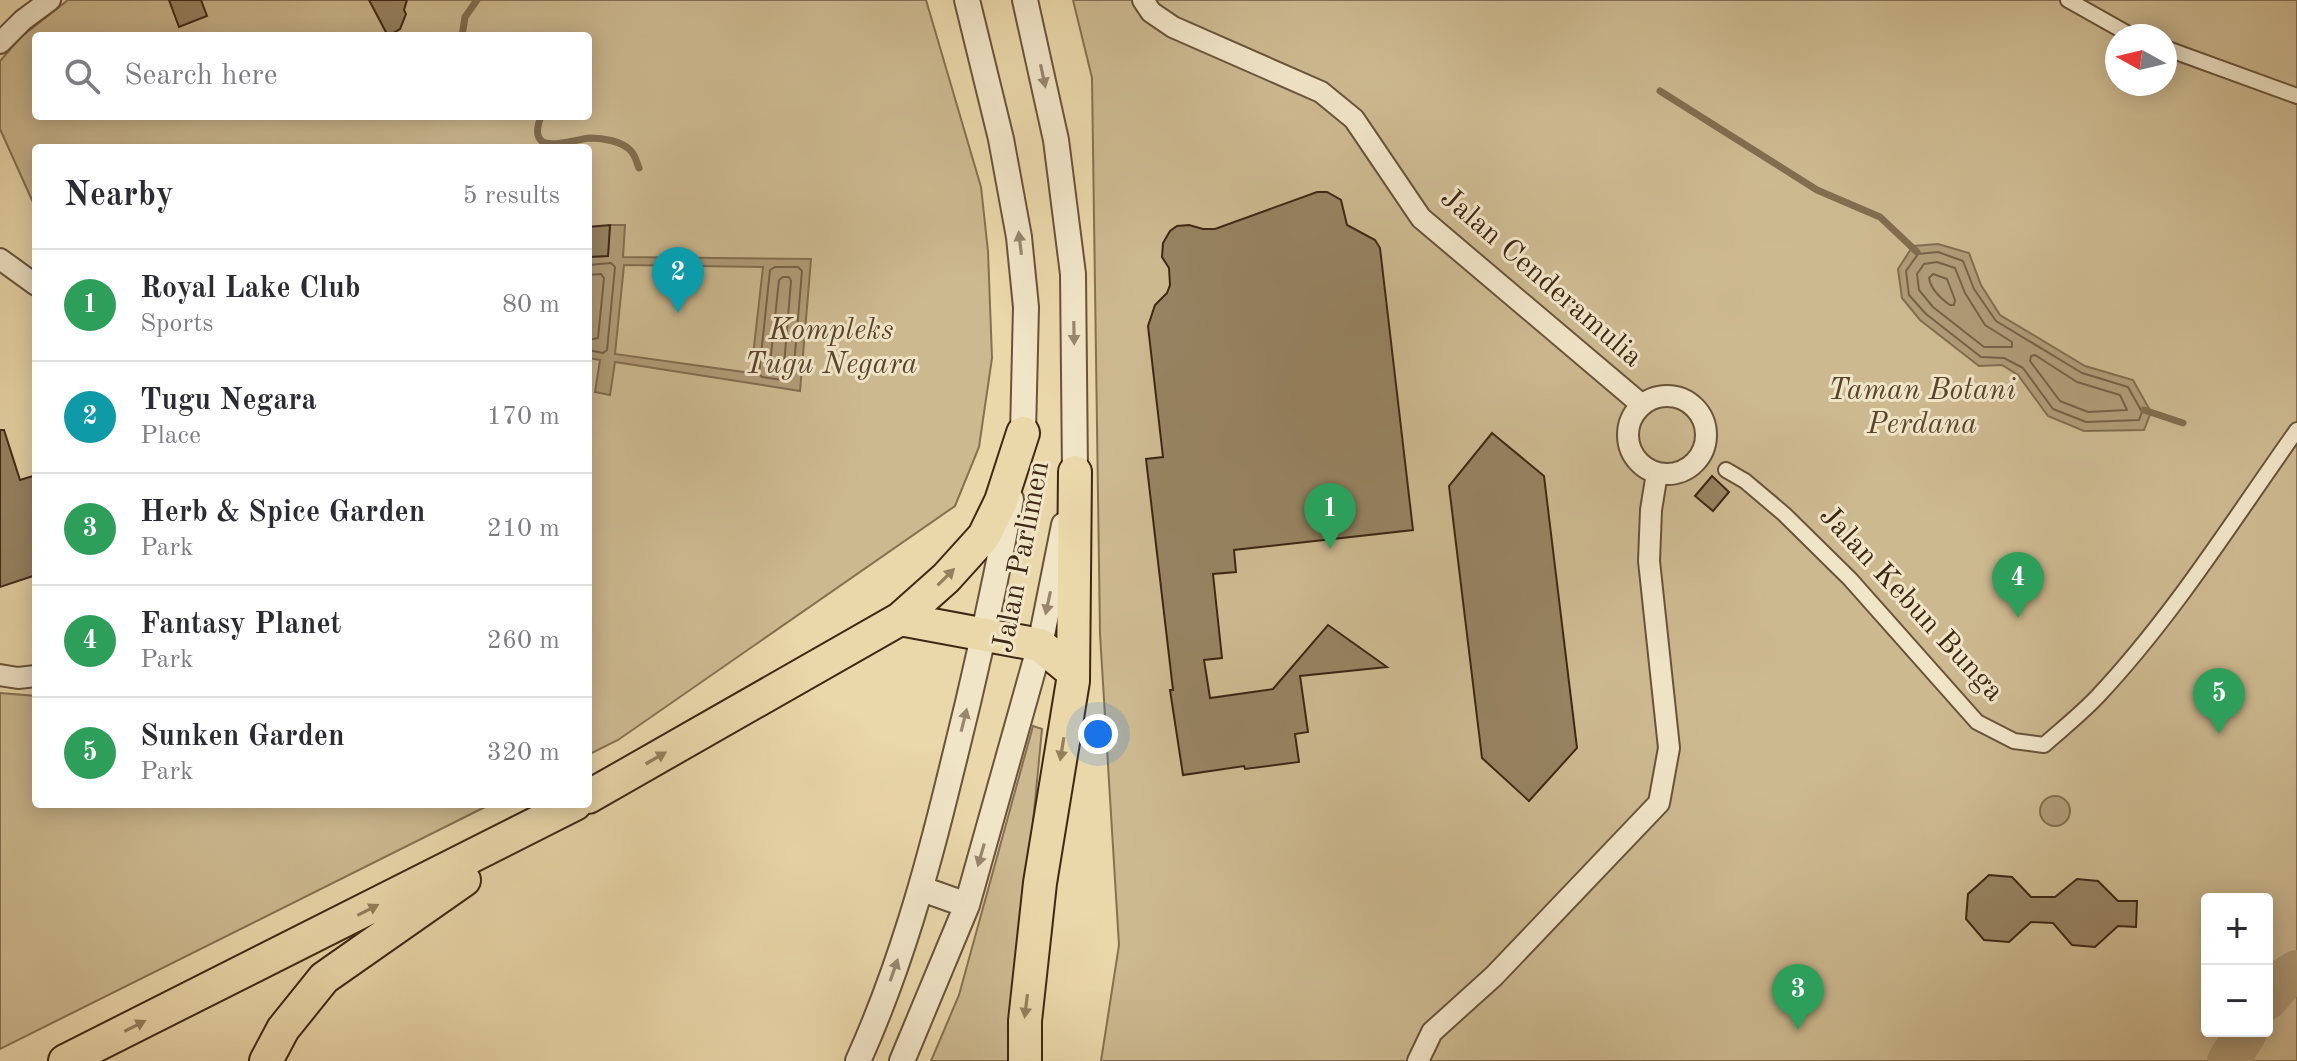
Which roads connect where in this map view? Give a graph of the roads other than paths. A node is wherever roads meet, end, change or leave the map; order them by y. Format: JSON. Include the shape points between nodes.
{"nodes":[{"id":1,"x":50,"y":0,"type":"edge"},
{"id":2,"x":967,"y":0,"type":"edge"},
{"id":3,"x":1025,"y":0,"type":"edge"},
{"id":4,"x":1143,"y":0,"type":"edge"},
{"id":5,"x":2068,"y":0,"type":"edge"},
{"id":6,"x":2111,"y":24,"type":"edge"},
{"id":7,"x":0,"y":43,"type":"edge"},
{"id":8,"x":2177,"y":52,"type":"edge"},
{"id":9,"x":2297,"y":96,"type":"edge"},
{"id":10,"x":0,"y":259,"type":"edge"},
{"id":11,"x":32,"y":282,"type":"edge"},
{"id":12,"x":1642,"y":405,"type":"junction"},
{"id":13,"x":2297,"y":430,"type":"edge"},
{"id":14,"x":1023,"y":433,"type":"junction"},
{"id":15,"x":1726,"y":470,"type":"dead end"},
{"id":16,"x":1075,"y":472,"type":"junction"},
{"id":17,"x":1657,"y":473,"type":"junction"},
{"id":18,"x":900,"y":619,"type":"junction"},
{"id":19,"x":985,"y":633,"type":"junction"},
{"id":20,"x":1040,"y":645,"type":"junction"},
{"id":21,"x":1073,"y":672,"type":"junction"},
{"id":22,"x":0,"y":675,"type":"edge"},
{"id":23,"x":32,"y":676,"type":"edge"},
{"id":24,"x":592,"y":795,"type":"edge"},
{"id":25,"x":568,"y":808,"type":"edge"},
{"id":26,"x":570,"y":808,"type":"edge"},
{"id":27,"x":922,"y":889,"type":"junction"},
{"id":28,"x":967,"y":905,"type":"junction"},
{"id":29,"x":862,"y":1052,"type":"edge"},
{"id":30,"x":904,"y":1057,"type":"edge"},
{"id":31,"x":65,"y":1061,"type":"edge"},
{"id":32,"x":266,"y":1061,"type":"edge"},
{"id":33,"x":1025,"y":1061,"type":"edge"},
{"id":34,"x":1418,"y":1061,"type":"edge"}],
"edges":[{"from":1,"to":7,"type":"street"},
{"from":14,"to":2,"type":"street","name":"Jalan Parlimen","one_way":true,"via":[[1026,307],[1019,237]]},
{"from":3,"to":16,"type":"street","name":"Jalan Parlimen","one_way":true,"via":[[1056,140],[1073,274]]},
{"from":4,"to":12,"type":"street","name":"Jalan Cenderamulia","via":[[1173,27],[1321,92],[1354,119],[1421,218]]},
{"from":5,"to":6,"type":"street"},
{"from":8,"to":9,"type":"street"},
{"from":10,"to":11,"type":"street"},
{"from":12,"to":17,"type":"street","via":[[1631,418],[1627,435],[1641,465]]},
{"from":12,"to":17,"type":"street","via":[[1672,396],[1691,405],[1703,422],[1704,443],[1692,464],[1681,471]]},
{"from":13,"to":15,"type":"street","name":"Jalan Kebun Bunga","via":[[2134,655],[2097,698],[2044,745],[2014,741],[1977,722],[1850,579],[1784,514]]},
{"from":18,"to":14,"type":"main road","one_way":true,"via":[[984,536]]},
{"from":14,"to":19,"type":"street","name":"Jalan Parlimen"},
{"from":16,"to":20,"type":"street","name":"Jalan Parlimen","one_way":true},
{"from":16,"to":21,"type":"main road"},
{"from":17,"to":34,"type":"street","via":[[1649,561],[1669,748],[1659,803],[1494,976],[1432,1032]]},
{"from":18,"to":19,"type":"main road"},
{"from":24,"to":18,"type":"main road","one_way":true},
{"from":19,"to":20,"type":"main road"},
{"from":27,"to":19,"type":"street","name":"Jalan Parlimen","one_way":true},
{"from":20,"to":21,"type":"main road"},
{"from":20,"to":28,"type":"street","name":"Jalan Parlimen","one_way":true},
{"from":21,"to":33,"type":"main road","one_way":true,"via":[[1040,883]]},
{"from":22,"to":23,"type":"street"},
{"from":31,"to":25,"type":"main road","one_way":true},
{"from":26,"to":32,"type":"main road","via":[[324,978],[283,1029]]},
{"from":27,"to":28,"type":"street"},
{"from":29,"to":27,"type":"street","name":"Jalan Parlimen","one_way":true},
{"from":28,"to":30,"type":"street","name":"Jalan Parlimen"}]}
